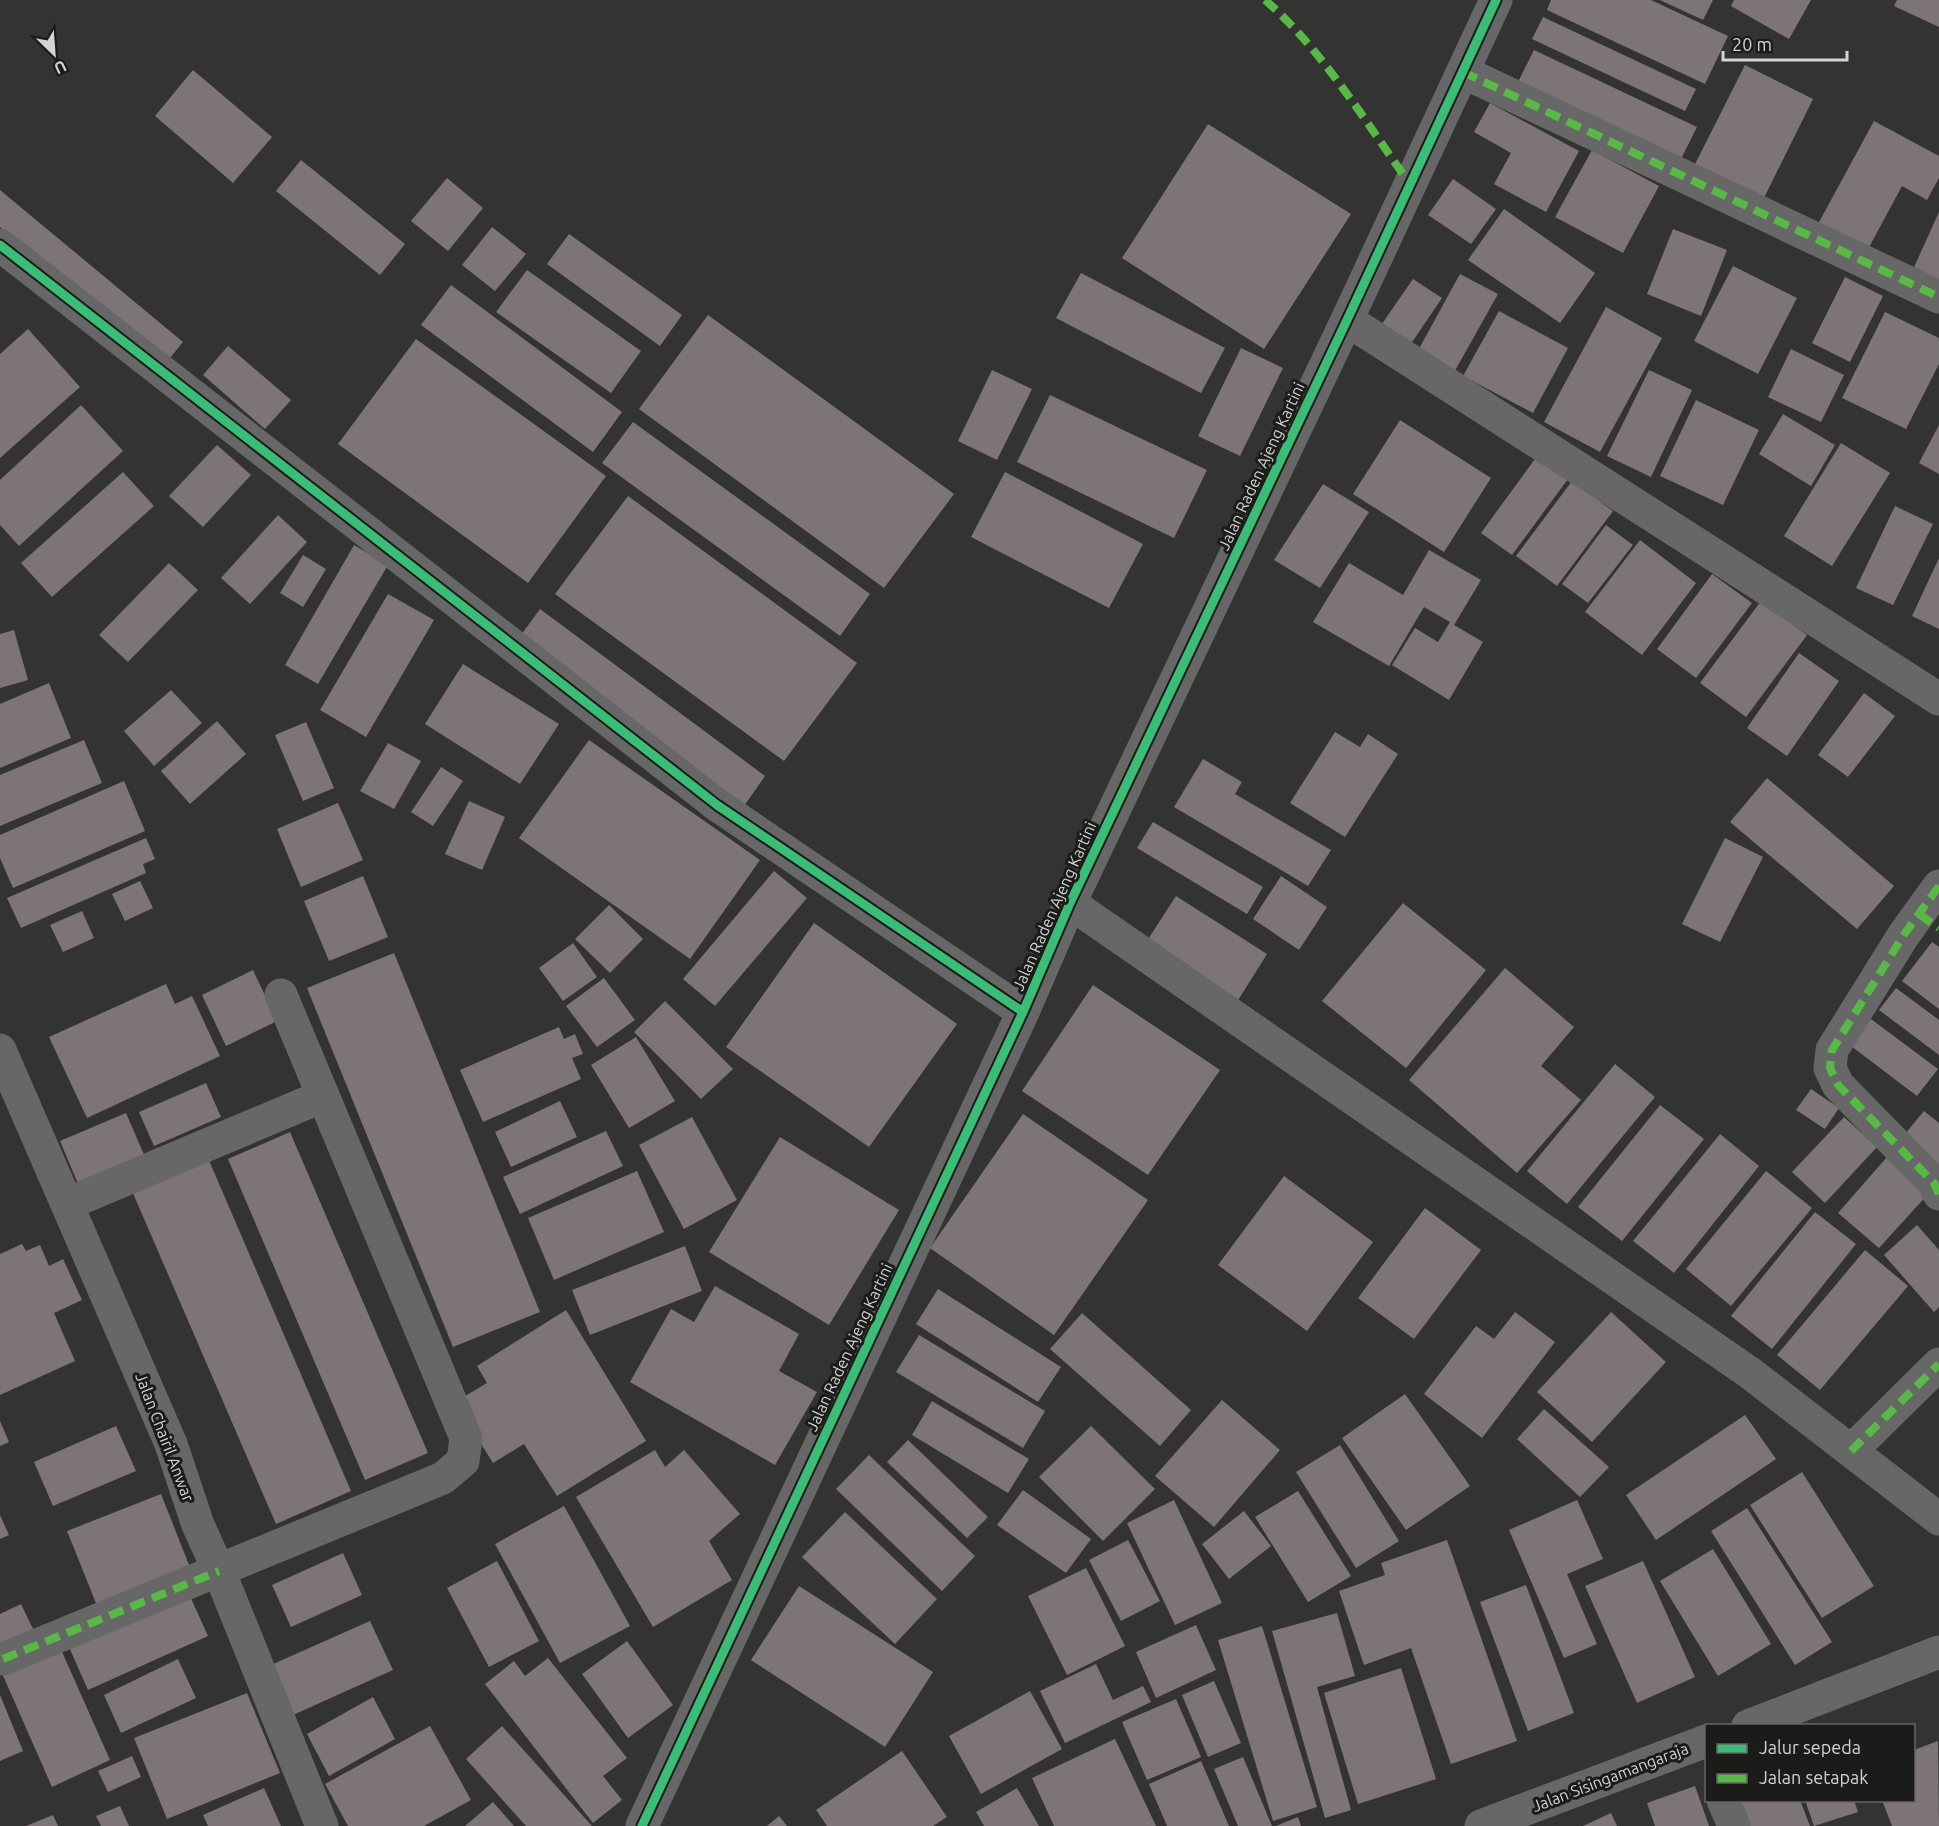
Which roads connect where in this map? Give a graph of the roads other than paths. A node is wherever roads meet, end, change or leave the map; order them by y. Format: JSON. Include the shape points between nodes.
{"nodes":[{"id":1,"x":1496,"y":0,"type":"edge"},
{"id":2,"x":1463,"y":72,"type":"junction"},
{"id":3,"x":0,"y":245,"type":"edge"},
{"id":4,"x":1939,"y":297,"type":"edge"},
{"id":5,"x":1347,"y":320,"type":"junction"},
{"id":6,"x":1939,"y":699,"type":"edge"},
{"id":7,"x":1939,"y":886,"type":"edge"},
{"id":8,"x":1070,"y":903,"type":"junction"},
{"id":9,"x":1929,"y":921,"type":"edge"},
{"id":10,"x":280,"y":995,"type":"dead end"},
{"id":11,"x":1023,"y":1012,"type":"junction"},
{"id":12,"x":0,"y":1050,"type":"edge"},
{"id":13,"x":323,"y":1096,"type":"junction"},
{"id":14,"x":1937,"y":1185,"type":"edge"},
{"id":15,"x":67,"y":1204,"type":"junction"},
{"id":16,"x":1939,"y":1364,"type":"edge"},
{"id":17,"x":1851,"y":1451,"type":"junction"},
{"id":18,"x":1939,"y":1519,"type":"edge"},
{"id":19,"x":219,"y":1571,"type":"junction"},
{"id":20,"x":1939,"y":1652,"type":"edge"},
{"id":21,"x":3,"y":1659,"type":"dead end"},
{"id":22,"x":1751,"y":1724,"type":"edge"},
{"id":23,"x":1704,"y":1749,"type":"edge"},
{"id":24,"x":1724,"y":1802,"type":"edge"},
{"id":25,"x":322,"y":1826,"type":"edge"},
{"id":26,"x":642,"y":1826,"type":"edge"},
{"id":27,"x":1481,"y":1826,"type":"edge"},
{"id":28,"x":1734,"y":1826,"type":"edge"}],
"edges":[{"from":1,"to":2,"type":"street","name":"Jalan Raden Ajeng Kartini"},
{"from":2,"to":4,"type":"street"},
{"from":2,"to":5,"type":"street","name":"Jalan Raden Ajeng Kartini"},
{"from":3,"to":11,"type":"street","via":[[717,805]]},
{"from":5,"to":6,"type":"street"},
{"from":5,"to":8,"type":"street","name":"Jalan Raden Ajeng Kartini"},
{"from":7,"to":9,"type":"street"},
{"from":8,"to":11,"type":"street","name":"Jalan Raden Ajeng Kartini"},
{"from":8,"to":17,"type":"street","via":[[1750,1373]]},
{"from":9,"to":14,"type":"street","via":[[1832,1050],[1830,1068],[1838,1085]]},
{"from":10,"to":13,"type":"street"},
{"from":11,"to":26,"type":"street","name":"Jalan Raden Ajeng Kartini"},
{"from":12,"to":15,"type":"street","name":"Jalan Chairil Anwar"},
{"from":13,"to":15,"type":"street"},
{"from":13,"to":19,"type":"street","via":[[466,1438],[464,1461],[443,1478]]},
{"from":15,"to":19,"type":"street","name":"Jalan Chairil Anwar","via":[[171,1444],[198,1524]]},
{"from":16,"to":17,"type":"street"},
{"from":17,"to":18,"type":"street"},
{"from":19,"to":21,"type":"street"},
{"from":19,"to":25,"type":"street","name":"Jalan Chairil Anwar"},
{"from":20,"to":22,"type":"street"},
{"from":23,"to":27,"type":"street","name":"Jalan Sisingamangaraja"},
{"from":24,"to":28,"type":"street"}]}
